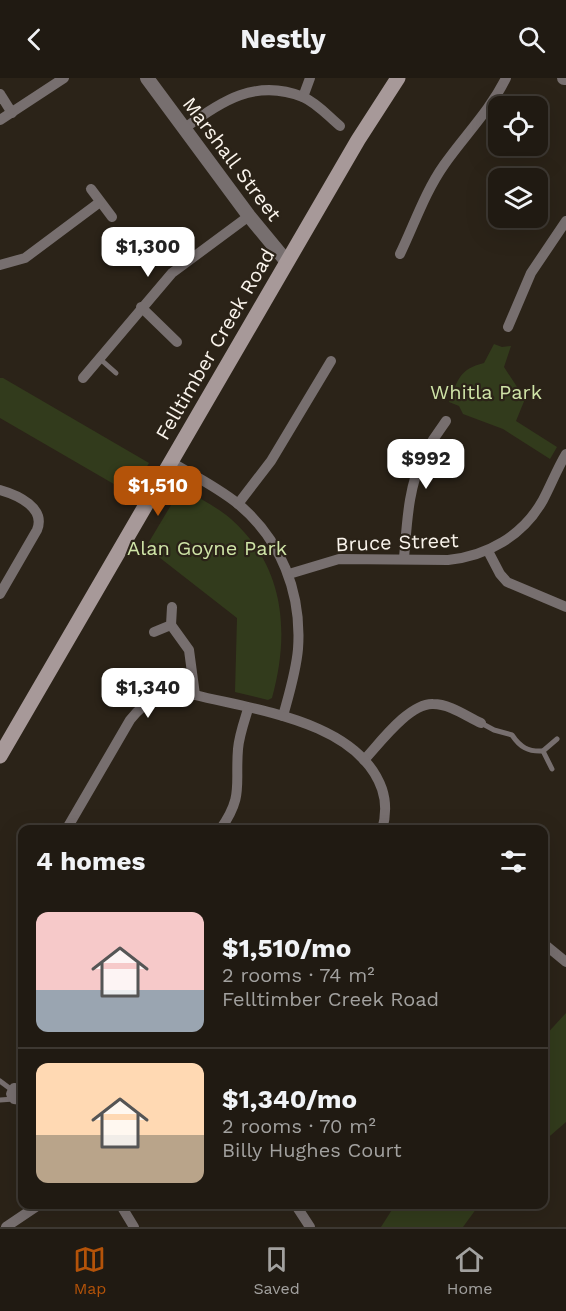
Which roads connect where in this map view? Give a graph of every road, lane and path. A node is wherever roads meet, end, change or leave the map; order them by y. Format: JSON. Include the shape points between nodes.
{"nodes":[{"id":1,"x":64,"y":78,"type":"edge"},
{"id":2,"x":147,"y":78,"type":"edge"},
{"id":3,"x":310,"y":78,"type":"edge"},
{"id":4,"x":388,"y":78,"type":"edge"},
{"id":5,"x":398,"y":78,"type":"edge"},
{"id":6,"x":506,"y":78,"type":"edge"},
{"id":7,"x":0,"y":94,"type":"edge"},
{"id":8,"x":303,"y":97,"type":"junction"},
{"id":9,"x":12,"y":113,"type":"junction"},
{"id":10,"x":0,"y":120,"type":"edge"},
{"id":11,"x":340,"y":126,"type":"dead end"},
{"id":12,"x":185,"y":128,"type":"junction"},
{"id":13,"x":358,"y":140,"type":"junction"},
{"id":14,"x":91,"y":189,"type":"dead end"},
{"id":15,"x":100,"y":202,"type":"junction"},
{"id":16,"x":249,"y":216,"type":"junction"},
{"id":17,"x":112,"y":217,"type":"dead end"},
{"id":18,"x":566,"y":221,"type":"edge"},
{"id":19,"x":400,"y":254,"type":"dead end"},
{"id":20,"x":287,"y":262,"type":"junction"},
{"id":21,"x":0,"y":265,"type":"edge"},
{"id":22,"x":141,"y":307,"type":"junction"},
{"id":23,"x":508,"y":327,"type":"dead end"},
{"id":24,"x":177,"y":342,"type":"dead end"},
{"id":25,"x":99,"y":358,"type":"junction"},
{"id":26,"x":331,"y":361,"type":"dead end"},
{"id":27,"x":116,"y":373,"type":"dead end"},
{"id":28,"x":83,"y":378,"type":"dead end"},
{"id":29,"x":446,"y":421,"type":"dead end"},
{"id":30,"x":566,"y":454,"type":"edge"},
{"id":31,"x":171,"y":462,"type":"junction"},
{"id":32,"x":0,"y":490,"type":"edge"},
{"id":33,"x":238,"y":504,"type":"junction"},
{"id":34,"x":488,"y":551,"type":"junction"},
{"id":35,"x":404,"y":558,"type":"junction"},
{"id":36,"x":289,"y":574,"type":"junction"},
{"id":37,"x":0,"y":594,"type":"edge"},
{"id":38,"x":172,"y":607,"type":"dead end"},
{"id":39,"x":566,"y":607,"type":"edge"},
{"id":40,"x":171,"y":625,"type":"junction"},
{"id":41,"x":154,"y":632,"type":"dead end"},
{"id":42,"x":195,"y":695,"type":"junction"},
{"id":43,"x":248,"y":709,"type":"junction"},
{"id":44,"x":283,"y":716,"type":"junction"},
{"id":45,"x":482,"y":723,"type":"joint"},
{"id":46,"x":557,"y":739,"type":"dead end"},
{"id":47,"x":543,"y":751,"type":"junction"},
{"id":48,"x":0,"y":756,"type":"edge"},
{"id":49,"x":364,"y":760,"type":"junction"},
{"id":50,"x":552,"y":769,"type":"dead end"},
{"id":51,"x":69,"y":825,"type":"edge"},
{"id":52,"x":223,"y":825,"type":"edge"},
{"id":53,"x":383,"y":825,"type":"edge"},
{"id":54,"x":548,"y":947,"type":"edge"},
{"id":55,"x":566,"y":962,"type":"edge"},
{"id":56,"x":0,"y":1081,"type":"edge"},
{"id":57,"x":18,"y":1094,"type":"edge"},
{"id":58,"x":0,"y":1100,"type":"edge"},
{"id":59,"x":33,"y":1209,"type":"edge"},
{"id":60,"x":123,"y":1209,"type":"edge"},
{"id":61,"x":298,"y":1209,"type":"edge"},
{"id":62,"x":6,"y":1227,"type":"edge"},
{"id":63,"x":134,"y":1227,"type":"edge"},
{"id":64,"x":310,"y":1227,"type":"edge"}],
"edges":[{"from":1,"to":9,"type":"street"},
{"from":2,"to":12,"type":"street","name":"Marshall Street"},
{"from":3,"to":8,"type":"street"},
{"from":4,"to":13,"type":"main road","name":"Felltimber Creek Road"},
{"from":5,"to":13,"type":"main road","name":"Felltimber Creek Road"},
{"from":6,"to":19,"type":"street","via":[[491,106],[443,166]]},
{"from":7,"to":9,"type":"street"},
{"from":8,"to":11,"type":"street"},
{"from":8,"to":12,"type":"street","via":[[264,89],[234,94]]},
{"from":9,"to":10,"type":"street"},
{"from":12,"to":16,"type":"street","name":"Marshall Street"},
{"from":13,"to":20,"type":"main road","name":"Felltimber Creek Road"},
{"from":14,"to":15,"type":"street"},
{"from":15,"to":17,"type":"street"},
{"from":15,"to":21,"type":"street","via":[[25,258]]},
{"from":16,"to":20,"type":"street","name":"Marshall Street"},
{"from":16,"to":22,"type":"street","via":[[172,273]]},
{"from":18,"to":23,"type":"street","via":[[531,273]]},
{"from":20,"to":31,"type":"main road","name":"Felltimber Creek Road"},
{"from":22,"to":24,"type":"street"},
{"from":22,"to":25,"type":"street"},
{"from":25,"to":27,"type":"lane"},
{"from":25,"to":28,"type":"street"},
{"from":26,"to":33,"type":"street","via":[[271,461]]},
{"from":29,"to":35,"type":"street","via":[[426,450],[417,472],[409,504]]},
{"from":30,"to":34,"type":"street","name":"Bruce Street","via":[[534,513]]},
{"from":31,"to":33,"type":"street"},
{"from":31,"to":48,"type":"main road","name":"Felltimber Creek Road"},
{"from":32,"to":37,"type":"street","via":[[35,508],[40,518]]},
{"from":33,"to":36,"type":"street","via":[[266,533]]},
{"from":34,"to":35,"type":"street","name":"Bruce Street","via":[[461,559]]},
{"from":34,"to":39,"type":"street","via":[[507,582]]},
{"from":35,"to":36,"type":"street","name":"Bruce Street","via":[[339,559]]},
{"from":36,"to":44,"type":"street","via":[[298,614],[298,651]]},
{"from":38,"to":40,"type":"street"},
{"from":40,"to":41,"type":"street"},
{"from":40,"to":42,"type":"street","via":[[189,650]]},
{"from":42,"to":43,"type":"street"},
{"from":42,"to":51,"type":"street","via":[[164,695],[138,709]]},
{"from":43,"to":44,"type":"street"},
{"from":43,"to":52,"type":"street","via":[[238,748],[238,794]]},
{"from":44,"to":49,"type":"street","via":[[326,732]]},
{"from":45,"to":47,"type":"lane","via":[[512,735],[529,751]]},
{"from":45,"to":49,"type":"street","via":[[447,706],[419,706]]},
{"from":46,"to":47,"type":"lane"},
{"from":47,"to":50,"type":"lane"},
{"from":49,"to":53,"type":"street","via":[[384,795]]},
{"from":54,"to":55,"type":"street"},
{"from":56,"to":57,"type":"lane"},
{"from":57,"to":58,"type":"lane"},
{"from":59,"to":62,"type":"street"},
{"from":60,"to":63,"type":"street"},
{"from":61,"to":64,"type":"street"}]}
